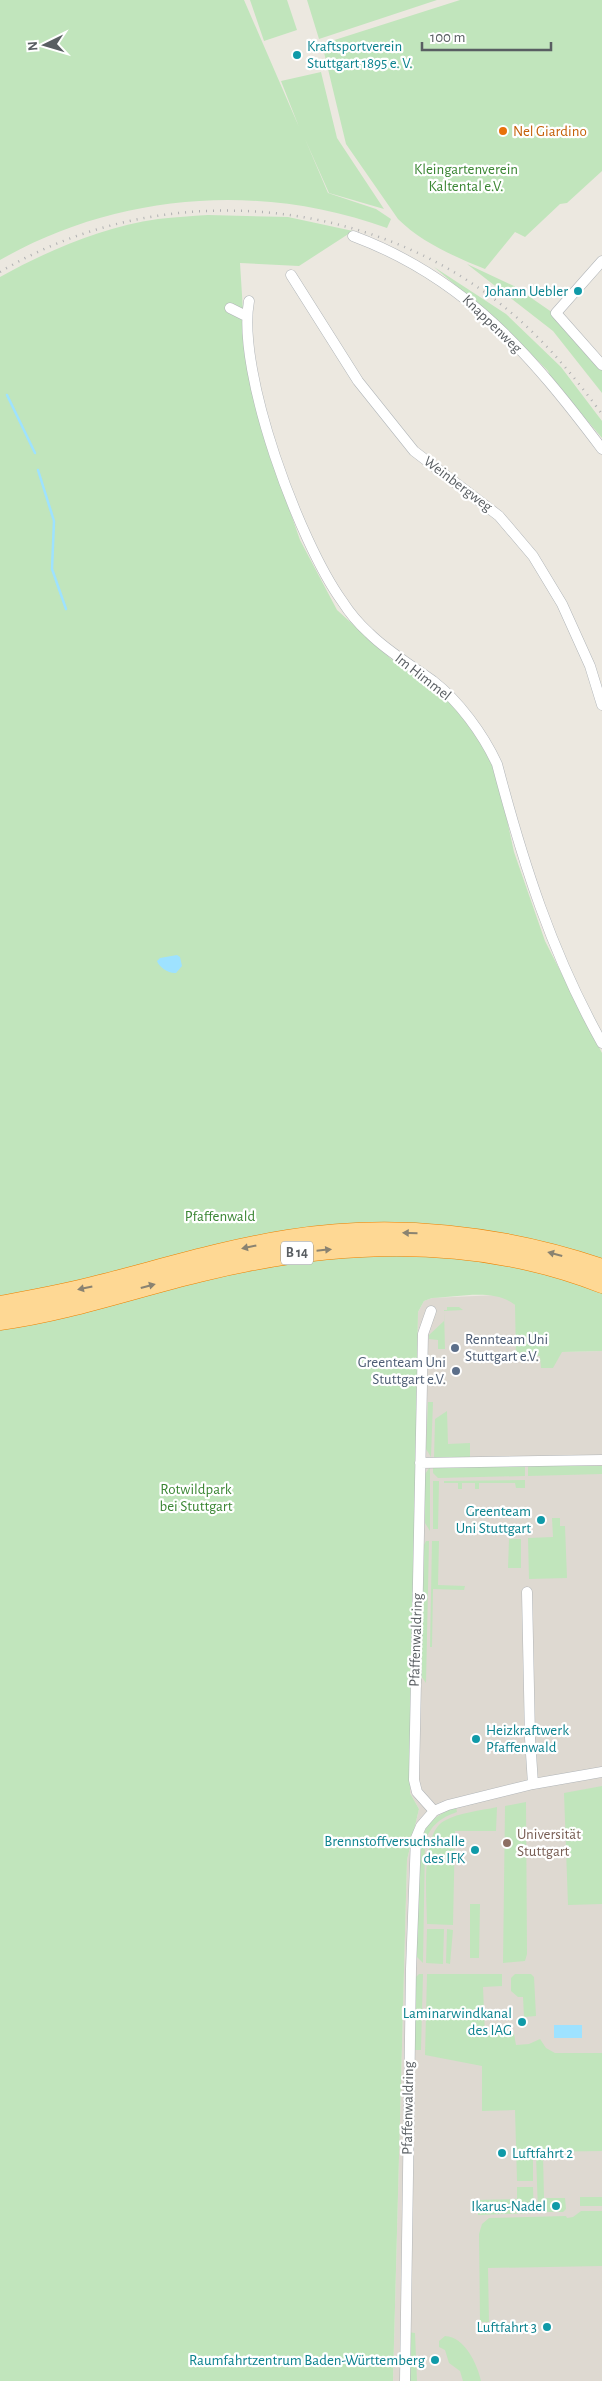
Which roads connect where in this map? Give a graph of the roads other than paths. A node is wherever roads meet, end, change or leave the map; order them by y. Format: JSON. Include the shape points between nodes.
{"nodes":[{"id":1,"x":353,"y":236,"type":"dead end"},
{"id":2,"x":602,"y":260,"type":"edge"},
{"id":3,"x":291,"y":275,"type":"dead end"},
{"id":4,"x":249,"y":301,"type":"dead end"},
{"id":5,"x":230,"y":308,"type":"dead end"},
{"id":6,"x":246,"y":316,"type":"junction"},
{"id":7,"x":601,"y":361,"type":"edge"},
{"id":8,"x":602,"y":449,"type":"edge"},
{"id":9,"x":602,"y":705,"type":"edge"},
{"id":10,"x":602,"y":1043,"type":"edge"},
{"id":11,"x":602,"y":1268,"type":"edge"},
{"id":12,"x":602,"y":1284,"type":"edge"},
{"id":13,"x":0,"y":1304,"type":"edge"},
{"id":14,"x":431,"y":1311,"type":"dead end"},
{"id":15,"x":0,"y":1321,"type":"edge"},
{"id":16,"x":602,"y":1460,"type":"edge"},
{"id":17,"x":420,"y":1463,"type":"junction"},
{"id":18,"x":527,"y":1592,"type":"dead end"},
{"id":19,"x":602,"y":1772,"type":"edge"},
{"id":20,"x":534,"y":1784,"type":"junction"},
{"id":21,"x":434,"y":1811,"type":"junction"},
{"id":22,"x":405,"y":2381,"type":"edge"}],
"edges":[{"from":1,"to":8,"type":"street","name":"Knappenweg","via":[[376,245],[453,288],[492,320],[546,378]]},
{"from":2,"to":7,"type":"street","via":[[556,313]]},
{"from":3,"to":9,"type":"street","name":"Weinbergweg","via":[[358,381],[414,451],[499,516],[534,556],[566,611],[590,666]]},
{"from":4,"to":6,"type":"street","name":"Im Himmel"},
{"from":5,"to":6,"type":"street"},
{"from":6,"to":10,"type":"street","name":"Im Himmel","via":[[250,362],[263,413],[297,515],[312,548],[342,602],[369,633],[455,701],[492,753],[519,848],[556,951],[578,1001]]},
{"from":11,"to":13,"type":"highway","number":"B 14","one_way":true,"via":[[549,1252],[459,1236],[398,1232],[336,1234],[240,1248],[98,1285]]},
{"from":15,"to":12,"type":"highway","number":"B 14","one_way":true,"via":[[266,1258],[384,1245],[498,1255],[544,1265]]},
{"from":14,"to":17,"type":"street","name":"Pfaffenwaldring","via":[[423,1334]]},
{"from":16,"to":17,"type":"street"},
{"from":17,"to":21,"type":"street","name":"Pfaffenwaldring","via":[[414,1780],[417,1792]]},
{"from":18,"to":20,"type":"street"},
{"from":19,"to":20,"type":"street"},
{"from":20,"to":21,"type":"street","via":[[466,1799]]},
{"from":21,"to":22,"type":"street","name":"Pfaffenwaldring","via":[[421,1826],[414,1859],[406,2172]]}]}
